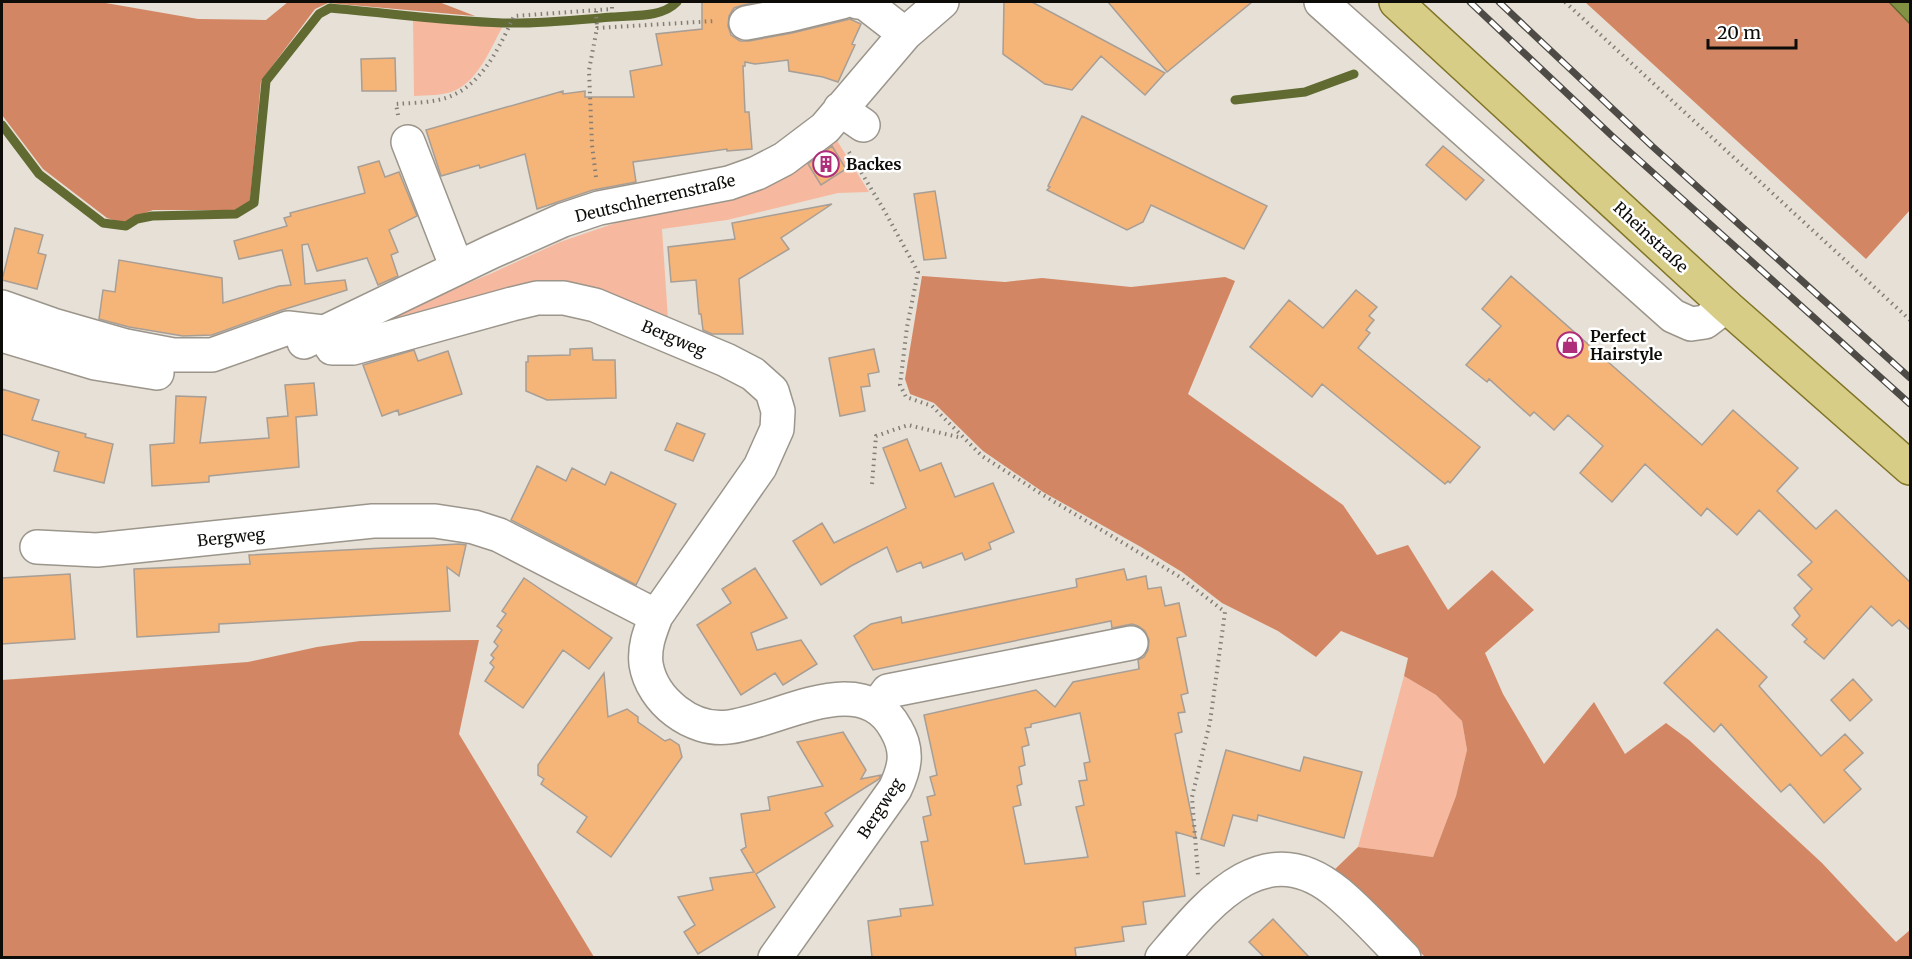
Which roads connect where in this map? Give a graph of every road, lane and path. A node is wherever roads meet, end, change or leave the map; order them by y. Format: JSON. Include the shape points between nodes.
{"nodes":[{"id":1,"x":612,"y":2,"type":"edge"},
{"id":2,"x":842,"y":2,"type":"edge"},
{"id":3,"x":857,"y":2,"type":"edge"},
{"id":4,"x":942,"y":2,"type":"edge"},
{"id":5,"x":1322,"y":2,"type":"edge"},
{"id":6,"x":1396,"y":2,"type":"edge"},
{"id":7,"x":1564,"y":2,"type":"edge"},
{"id":8,"x":596,"y":11,"type":"junction"},
{"id":9,"x":746,"y":23,"type":"joint"},
{"id":10,"x":597,"y":28,"type":"junction"},
{"id":11,"x":905,"y":34,"type":"junction"},
{"id":12,"x":844,"y":118,"type":"junction"},
{"id":13,"x":403,"y":129,"type":"joint"},
{"id":14,"x":599,"y":208,"type":"junction"},
{"id":15,"x":457,"y":268,"type":"junction"},
{"id":16,"x":1726,"y":306,"type":"junction"},
{"id":17,"x":2,"y":307,"type":"edge"},
{"id":18,"x":1911,"y":320,"type":"edge"},
{"id":19,"x":323,"y":332,"type":"junction"},
{"id":20,"x":2,"y":335,"type":"edge"},
{"id":21,"x":964,"y":439,"type":"junction"},
{"id":22,"x":1911,"y":468,"type":"edge"},
{"id":23,"x":872,"y":484,"type":"dead end"},
{"id":24,"x":37,"y":547,"type":"dead end"},
{"id":25,"x":656,"y":616,"type":"junction"},
{"id":26,"x":1131,"y":643,"type":"dead end"},
{"id":27,"x":876,"y":707,"type":"junction"},
{"id":28,"x":1206,"y":907,"type":"junction"},
{"id":29,"x":775,"y":957,"type":"edge"},
{"id":30,"x":1162,"y":957,"type":"edge"},
{"id":31,"x":1404,"y":957,"type":"edge"}],
"edges":[{"from":1,"to":8,"type":"path","via":[[612,9]]},
{"from":2,"to":9,"type":"street"},
{"from":3,"to":11,"type":"street","via":[[865,3]]},
{"from":4,"to":11,"type":"street","name":"Deutschherrenstraße"},
{"from":5,"to":16,"type":"street","via":[[1673,316],[1691,324],[1705,322]]},
{"from":6,"to":16,"type":"main road","name":"Rheinstraße"},
{"from":7,"to":18,"type":"path"},
{"from":8,"to":10,"type":"path"},
{"from":8,"to":13,"type":"path","via":[[514,16],[488,66],[458,94],[396,104]]},
{"from":9,"to":10,"type":"path","via":[[711,21]]},
{"from":10,"to":14,"type":"path","via":[[589,70]]},
{"from":11,"to":12,"type":"street","name":"Deutschherrenstraße"},
{"from":12,"to":14,"type":"street","name":"Deutschherrenstraße","via":[[784,159],[729,183]]},
{"from":12,"to":21,"type":"path","via":[[884,210],[918,272],[900,385],[906,397],[932,406]]},
{"from":13,"to":15,"type":"street"},
{"from":14,"to":15,"type":"street","name":"Deutschherrenstraße"},
{"from":15,"to":19,"type":"street","name":"Deutschherrenstraße"},
{"from":16,"to":22,"type":"main road","name":"Rheinstraße"},
{"from":17,"to":19,"type":"street","via":[[115,343],[173,355],[212,355],[288,328]]},
{"from":19,"to":20,"type":"street","name":"Deutschherrenstraße","via":[[267,360],[213,375],[165,375],[95,363]]},
{"from":19,"to":25,"type":"street","name":"Bergweg","via":[[332,348],[352,348],[537,298],[564,298],[595,305],[753,374],[772,391],[778,411],[777,429],[760,467]]},
{"from":21,"to":23,"type":"path","via":[[908,425],[876,436]]},
{"from":21,"to":28,"type":"path","via":[[982,456],[1180,577],[1226,612],[1210,722],[1192,797],[1199,893]]},
{"from":24,"to":25,"type":"street","name":"Bergweg","via":[[97,550],[373,521],[435,521],[499,535]]},
{"from":25,"to":27,"type":"street","name":"Bergweg","via":[[646,643],[646,664],[652,683],[667,704],[682,716],[705,725],[729,727],[828,700],[864,700]]},
{"from":26,"to":27,"type":"street","via":[[888,691]]},
{"from":27,"to":29,"type":"street","name":"Bergweg","via":[[891,719],[899,734],[904,770],[895,789]]},
{"from":28,"to":30,"type":"street"},
{"from":28,"to":31,"type":"street","via":[[1253,875],[1296,871],[1318,879],[1338,893]]}]}
